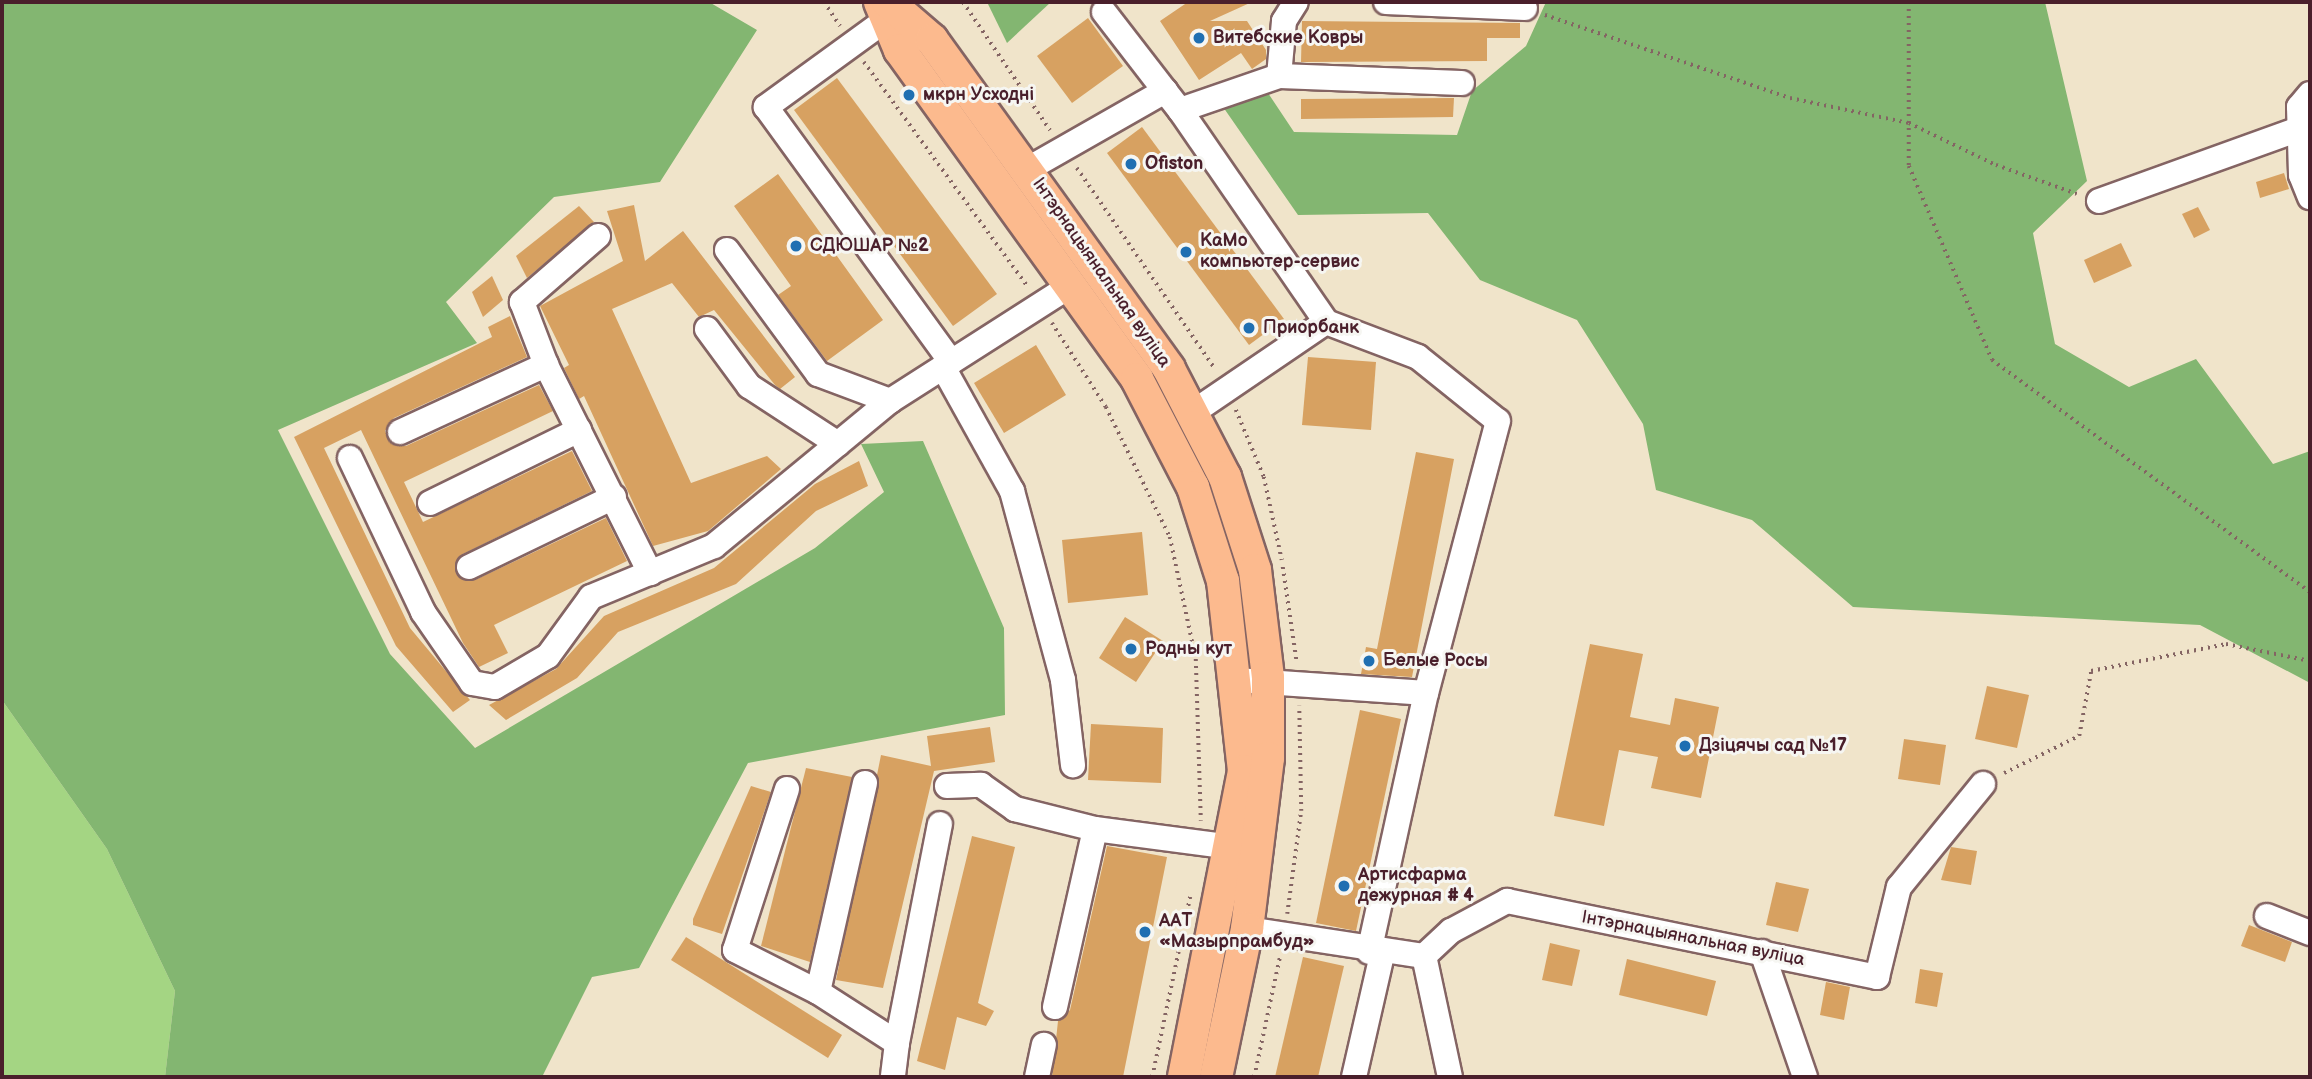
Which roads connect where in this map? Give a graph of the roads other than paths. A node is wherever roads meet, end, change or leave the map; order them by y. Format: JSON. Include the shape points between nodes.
{"nodes":[{"id":1,"x":1296,"y":2,"type":"edge"},
{"id":2,"x":1386,"y":2,"type":"edge"},
{"id":3,"x":885,"y":8,"type":"edge"},
{"id":4,"x":1525,"y":8,"type":"road end"},
{"id":5,"x":1104,"y":12,"type":"dead end"},
{"id":6,"x":1279,"y":76,"type":"junction"},
{"id":7,"x":1462,"y":83,"type":"dead end"},
{"id":8,"x":1165,"y":91,"type":"junction"},
{"id":9,"x":2310,"y":94,"type":"edge"},
{"id":10,"x":1180,"y":110,"type":"junction"},
{"id":11,"x":2300,"y":129,"type":"junction"},
{"id":12,"x":1028,"y":169,"type":"junction"},
{"id":13,"x":2310,"y":197,"type":"edge"},
{"id":14,"x":2099,"y":201,"type":"road end"},
{"id":15,"x":598,"y":236,"type":"dead end"},
{"id":16,"x":727,"y":250,"type":"dead end"},
{"id":17,"x":1068,"y":286,"type":"junction"},
{"id":18,"x":1326,"y":322,"type":"junction"},
{"id":19,"x":707,"y":330,"type":"dead end"},
{"id":20,"x":546,"y":365,"type":"junction"},
{"id":21,"x":947,"y":365,"type":"junction"},
{"id":22,"x":890,"y":401,"type":"junction"},
{"id":23,"x":1192,"y":413,"type":"junction"},
{"id":24,"x":579,"y":430,"type":"junction"},
{"id":25,"x":400,"y":432,"type":"dead end"},
{"id":26,"x":838,"y":444,"type":"junction"},
{"id":27,"x":350,"y":458,"type":"dead end"},
{"id":28,"x":614,"y":497,"type":"junction"},
{"id":29,"x":430,"y":503,"type":"dead end"},
{"id":30,"x":469,"y":567,"type":"dead end"},
{"id":31,"x":650,"y":573,"type":"junction"},
{"id":32,"x":1268,"y":678,"type":"junction"},
{"id":33,"x":1237,"y":680,"type":"junction"},
{"id":34,"x":1426,"y":693,"type":"junction"},
{"id":35,"x":1073,"y":765,"type":"dead end"},
{"id":36,"x":865,"y":783,"type":"dead end"},
{"id":37,"x":1983,"y":784,"type":"road end"},
{"id":38,"x":947,"y":786,"type":"dead end"},
{"id":39,"x":787,"y":789,"type":"dead end"},
{"id":40,"x":940,"y":824,"type":"dead end"},
{"id":41,"x":1095,"y":829,"type":"junction"},
{"id":42,"x":1217,"y":845,"type":"junction"},
{"id":43,"x":2267,"y":916,"type":"dead end"},
{"id":44,"x":1247,"y":929,"type":"junction"},
{"id":45,"x":2310,"y":933,"type":"edge"},
{"id":46,"x":1762,"y":952,"type":"junction"},
{"id":47,"x":1376,"y":954,"type":"junction"},
{"id":48,"x":1424,"y":957,"type":"junction"},
{"id":49,"x":818,"y":992,"type":"junction"},
{"id":50,"x":1055,"y":1007,"type":"dead end"},
{"id":51,"x":897,"y":1043,"type":"junction"},
{"id":52,"x":1044,"y":1045,"type":"dead end"},
{"id":53,"x":893,"y":1077,"type":"edge"},
{"id":54,"x":1037,"y":1077,"type":"edge"},
{"id":55,"x":1184,"y":1077,"type":"edge"},
{"id":56,"x":1216,"y":1077,"type":"edge"},
{"id":57,"x":1354,"y":1077,"type":"edge"},
{"id":58,"x":1450,"y":1077,"type":"edge"},
{"id":59,"x":1805,"y":1077,"type":"edge"}],
"edges":[{"from":1,"to":6,"type":"street","via":[[1284,21]]},
{"from":2,"to":4,"type":"street"},
{"from":3,"to":12,"type":"main road","name":"Інтэрнацыянальная вуліца","via":[[932,40]]},
{"from":3,"to":17,"type":"main road","name":"Інтэрнацыянальная вуліца","via":[[900,50]]},
{"from":3,"to":21,"type":"street","via":[[852,45],[766,107]]},
{"from":5,"to":8,"type":"street"},
{"from":6,"to":7,"type":"street"},
{"from":6,"to":10,"type":"street"},
{"from":8,"to":10,"type":"street"},
{"from":8,"to":12,"type":"street"},
{"from":9,"to":11,"type":"street","via":[[2298,107]]},
{"from":10,"to":18,"type":"street"},
{"from":11,"to":13,"type":"street","via":[[2301,175]]},
{"from":11,"to":14,"type":"street"},
{"from":12,"to":23,"type":"main road","name":"Інтэрнацыянальная вуліца","via":[[1112,283]]},
{"from":15,"to":20,"type":"street","via":[[522,302]]},
{"from":16,"to":22,"type":"street","via":[[818,374]]},
{"from":17,"to":21,"type":"street"},
{"from":17,"to":33,"type":"main road","name":"Інтэрнацыянальная вуліца","via":[[1137,379],[1193,487],[1223,580]]},
{"from":18,"to":23,"type":"street"},
{"from":18,"to":34,"type":"street","via":[[1418,358],[1498,421]]},
{"from":19,"to":26,"type":"street","via":[[748,386]]},
{"from":20,"to":24,"type":"street"},
{"from":20,"to":25,"type":"street"},
{"from":21,"to":22,"type":"street"},
{"from":21,"to":35,"type":"street","via":[[1012,491],[1063,680]]},
{"from":22,"to":26,"type":"street"},
{"from":23,"to":32,"type":"main road","name":"Інтэрнацыянальная вуліца","via":[[1225,477],[1255,570]]},
{"from":24,"to":28,"type":"street"},
{"from":24,"to":29,"type":"street"},
{"from":26,"to":31,"type":"street","via":[[714,546]]},
{"from":27,"to":31,"type":"street","via":[[423,612],[472,683],[495,687],[548,656],[591,597]]},
{"from":28,"to":30,"type":"street"},
{"from":28,"to":31,"type":"street"},
{"from":32,"to":33,"type":"street"},
{"from":32,"to":34,"type":"street"},
{"from":32,"to":44,"type":"main road","name":"Інтэрнацыянальная вуліца","via":[[1265,799]]},
{"from":33,"to":42,"type":"main road","name":"Інтэрнацыянальная вуліца","via":[[1244,771]]},
{"from":34,"to":47,"type":"street"},
{"from":36,"to":49,"type":"street"},
{"from":37,"to":46,"type":"street","name":"Інтэрнацыянальная вуліца","via":[[1899,887],[1877,977]]},
{"from":38,"to":41,"type":"street","via":[[981,785],[1015,809]]},
{"from":39,"to":49,"type":"street","via":[[735,950]]},
{"from":40,"to":51,"type":"street"},
{"from":41,"to":42,"type":"street"},
{"from":41,"to":50,"type":"street"},
{"from":42,"to":55,"type":"main road","name":"Інтэрнацыянальная вуліца"},
{"from":43,"to":45,"type":"street"},
{"from":44,"to":47,"type":"street"},
{"from":44,"to":56,"type":"main road","name":"Інтэрнацыянальная вуліца"},
{"from":46,"to":48,"type":"street","name":"Інтэрнацыянальная вуліца","via":[[1507,901],[1451,931]]},
{"from":46,"to":59,"type":"street"},
{"from":47,"to":48,"type":"street"},
{"from":47,"to":57,"type":"street"},
{"from":48,"to":58,"type":"street"},
{"from":49,"to":51,"type":"street"},
{"from":51,"to":53,"type":"street"},
{"from":52,"to":54,"type":"street"}]}
